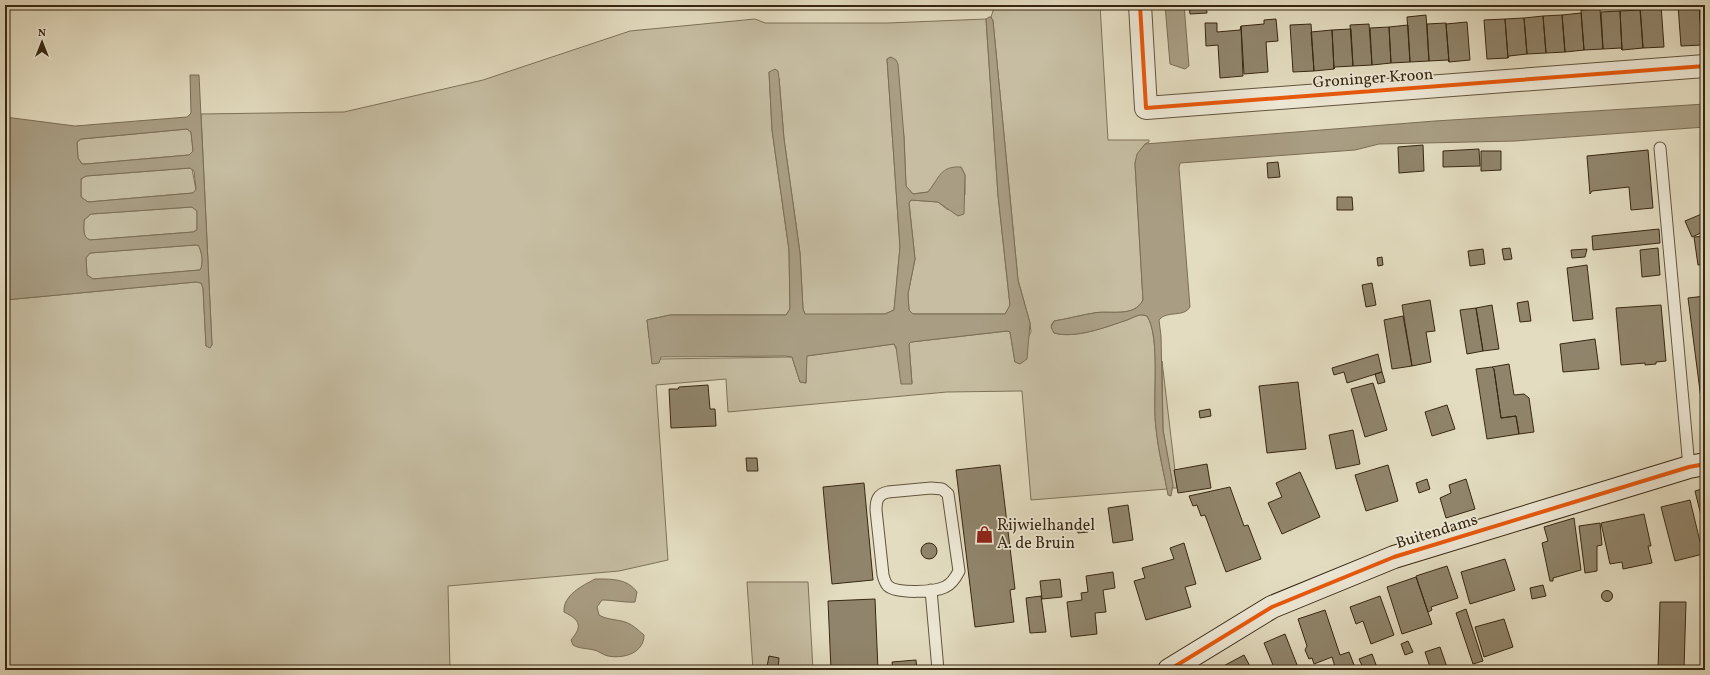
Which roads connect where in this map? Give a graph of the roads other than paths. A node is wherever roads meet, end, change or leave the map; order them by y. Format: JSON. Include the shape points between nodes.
{"nodes":[{"id":1,"x":1140,"y":5,"type":"edge"},
{"id":2,"x":1705,"y":66,"type":"edge"},
{"id":3,"x":1660,"y":148,"type":"dead end"},
{"id":4,"x":1697,"y":465,"type":"edge"},
{"id":5,"x":931,"y":590,"type":"junction"},
{"id":6,"x":938,"y":670,"type":"edge"},
{"id":7,"x":1169,"y":670,"type":"edge"}],
"edges":[{"from":1,"to":2,"type":"street","name":"Groninger Kroon","via":[[1146,108]]},
{"from":3,"to":4,"type":"lane"},
{"from":4,"to":7,"type":"street","name":"Buitendams","via":[[1394,557],[1272,607]]},
{"from":5,"to":5,"type":"lane","via":[[946,587],[959,571],[948,494],[942,489],[931,488],[883,493],[877,499],[876,510],[882,575],[885,582],[893,589],[905,592]]},
{"from":5,"to":6,"type":"lane"}]}
